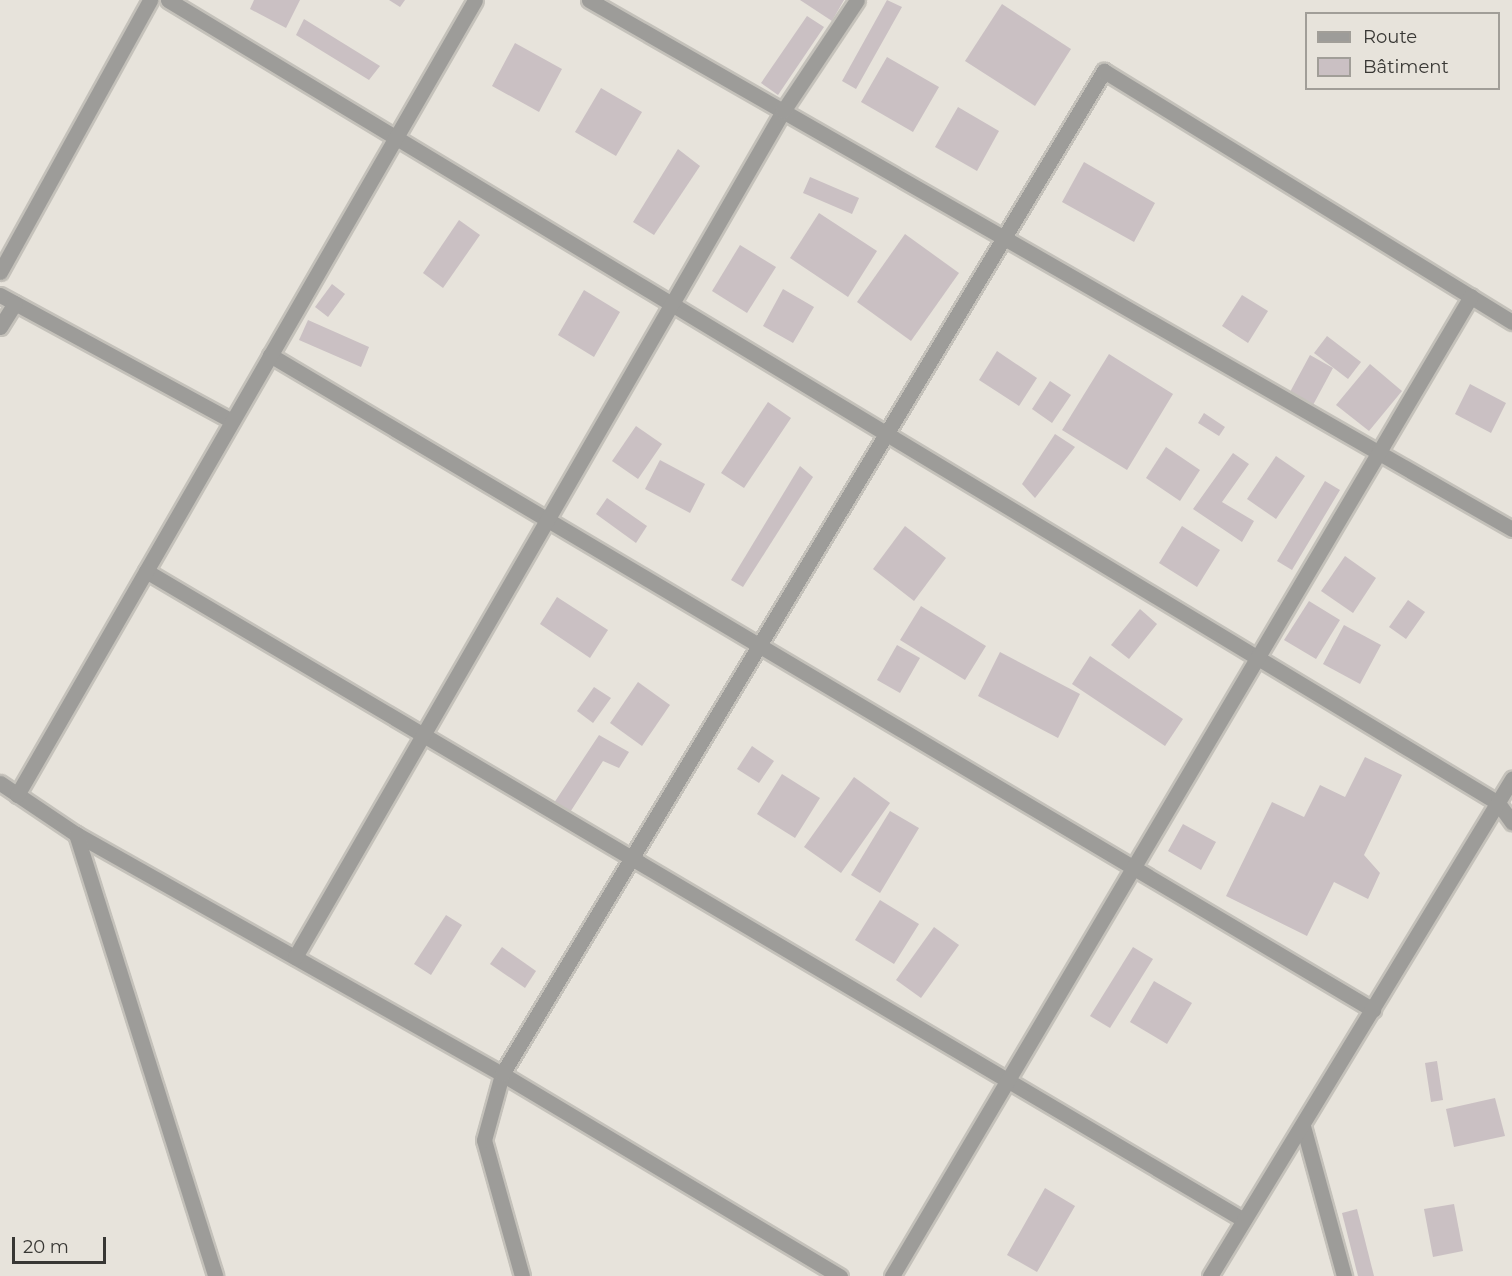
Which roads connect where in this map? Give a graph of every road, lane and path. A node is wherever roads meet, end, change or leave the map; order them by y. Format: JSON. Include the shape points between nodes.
{"nodes":[{"id":1,"x":150,"y":0,"type":"edge"},
{"id":2,"x":168,"y":0,"type":"edge"},
{"id":3,"x":474,"y":0,"type":"edge"},
{"id":4,"x":588,"y":0,"type":"edge"},
{"id":5,"x":856,"y":0,"type":"edge"},
{"id":6,"x":783,"y":111,"type":"junction"},
{"id":7,"x":394,"y":140,"type":"junction"},
{"id":8,"x":1008,"y":236,"type":"junction"},
{"id":9,"x":0,"y":272,"type":"edge"},
{"id":10,"x":0,"y":295,"type":"edge"},
{"id":11,"x":1471,"y":296,"type":"junction"},
{"id":12,"x":15,"y":303,"type":"junction"},
{"id":13,"x":671,"y":306,"type":"junction"},
{"id":14,"x":1512,"y":322,"type":"edge"},
{"id":15,"x":0,"y":327,"type":"edge"},
{"id":16,"x":270,"y":355,"type":"junction"},
{"id":17,"x":232,"y":421,"type":"junction"},
{"id":18,"x":887,"y":435,"type":"junction"},
{"id":19,"x":1379,"y":452,"type":"junction"},
{"id":20,"x":547,"y":520,"type":"junction"},
{"id":21,"x":1512,"y":529,"type":"edge"},
{"id":22,"x":146,"y":571,"type":"junction"},
{"id":23,"x":760,"y":646,"type":"junction"},
{"id":24,"x":1257,"y":658,"type":"junction"},
{"id":25,"x":423,"y":735,"type":"junction"},
{"id":26,"x":1512,"y":779,"type":"edge"},
{"id":27,"x":0,"y":783,"type":"edge"},
{"id":28,"x":17,"y":795,"type":"junction"},
{"id":29,"x":1498,"y":803,"type":"junction"},
{"id":30,"x":1512,"y":822,"type":"edge"},
{"id":31,"x":76,"y":834,"type":"junction"},
{"id":32,"x":632,"y":858,"type":"junction"},
{"id":33,"x":1133,"y":868,"type":"junction"},
{"id":34,"x":296,"y":957,"type":"junction"},
{"id":35,"x":1373,"y":1010,"type":"junction"},
{"id":36,"x":502,"y":1074,"type":"junction"},
{"id":37,"x":1007,"y":1080,"type":"junction"},
{"id":38,"x":1303,"y":1126,"type":"junction"},
{"id":39,"x":1244,"y":1220,"type":"junction"},
{"id":40,"x":215,"y":1276,"type":"edge"},
{"id":41,"x":522,"y":1276,"type":"edge"},
{"id":42,"x":840,"y":1276,"type":"edge"},
{"id":43,"x":892,"y":1276,"type":"edge"},
{"id":44,"x":1210,"y":1276,"type":"edge"},
{"id":45,"x":1344,"y":1276,"type":"edge"}],
"edges":[{"from":1,"to":9,"type":"street"},
{"from":2,"to":7,"type":"street"},
{"from":3,"to":7,"type":"street"},
{"from":4,"to":6,"type":"street"},
{"from":5,"to":6,"type":"street"},
{"from":6,"to":8,"type":"street"},
{"from":6,"to":13,"type":"street"},
{"from":7,"to":13,"type":"street"},
{"from":7,"to":16,"type":"street"},
{"from":8,"to":11,"type":"street","via":[[1104,71]]},
{"from":8,"to":18,"type":"street"},
{"from":8,"to":19,"type":"street"},
{"from":10,"to":12,"type":"street"},
{"from":11,"to":14,"type":"street"},
{"from":11,"to":19,"type":"street"},
{"from":12,"to":15,"type":"street"},
{"from":12,"to":17,"type":"street"},
{"from":13,"to":18,"type":"street"},
{"from":13,"to":20,"type":"street"},
{"from":16,"to":17,"type":"street"},
{"from":16,"to":20,"type":"street"},
{"from":17,"to":22,"type":"street"},
{"from":18,"to":23,"type":"street"},
{"from":18,"to":24,"type":"street"},
{"from":19,"to":21,"type":"street"},
{"from":19,"to":24,"type":"street"},
{"from":20,"to":23,"type":"street"},
{"from":20,"to":25,"type":"street"},
{"from":22,"to":25,"type":"street"},
{"from":22,"to":28,"type":"street"},
{"from":23,"to":32,"type":"street"},
{"from":23,"to":33,"type":"street"},
{"from":24,"to":29,"type":"street"},
{"from":24,"to":33,"type":"street"},
{"from":25,"to":32,"type":"street"},
{"from":25,"to":34,"type":"street"},
{"from":26,"to":29,"type":"street"},
{"from":27,"to":28,"type":"street"},
{"from":28,"to":31,"type":"street"},
{"from":29,"to":30,"type":"street"},
{"from":29,"to":35,"type":"street"},
{"from":31,"to":34,"type":"street"},
{"from":31,"to":40,"type":"street"},
{"from":32,"to":36,"type":"street"},
{"from":32,"to":37,"type":"street"},
{"from":33,"to":35,"type":"street"},
{"from":33,"to":37,"type":"street"},
{"from":34,"to":36,"type":"street"},
{"from":35,"to":38,"type":"street"},
{"from":36,"to":41,"type":"street","via":[[484,1140]]},
{"from":36,"to":42,"type":"street"},
{"from":37,"to":39,"type":"street"},
{"from":37,"to":43,"type":"street"},
{"from":38,"to":39,"type":"street"},
{"from":38,"to":45,"type":"street"},
{"from":39,"to":44,"type":"street"}]}
